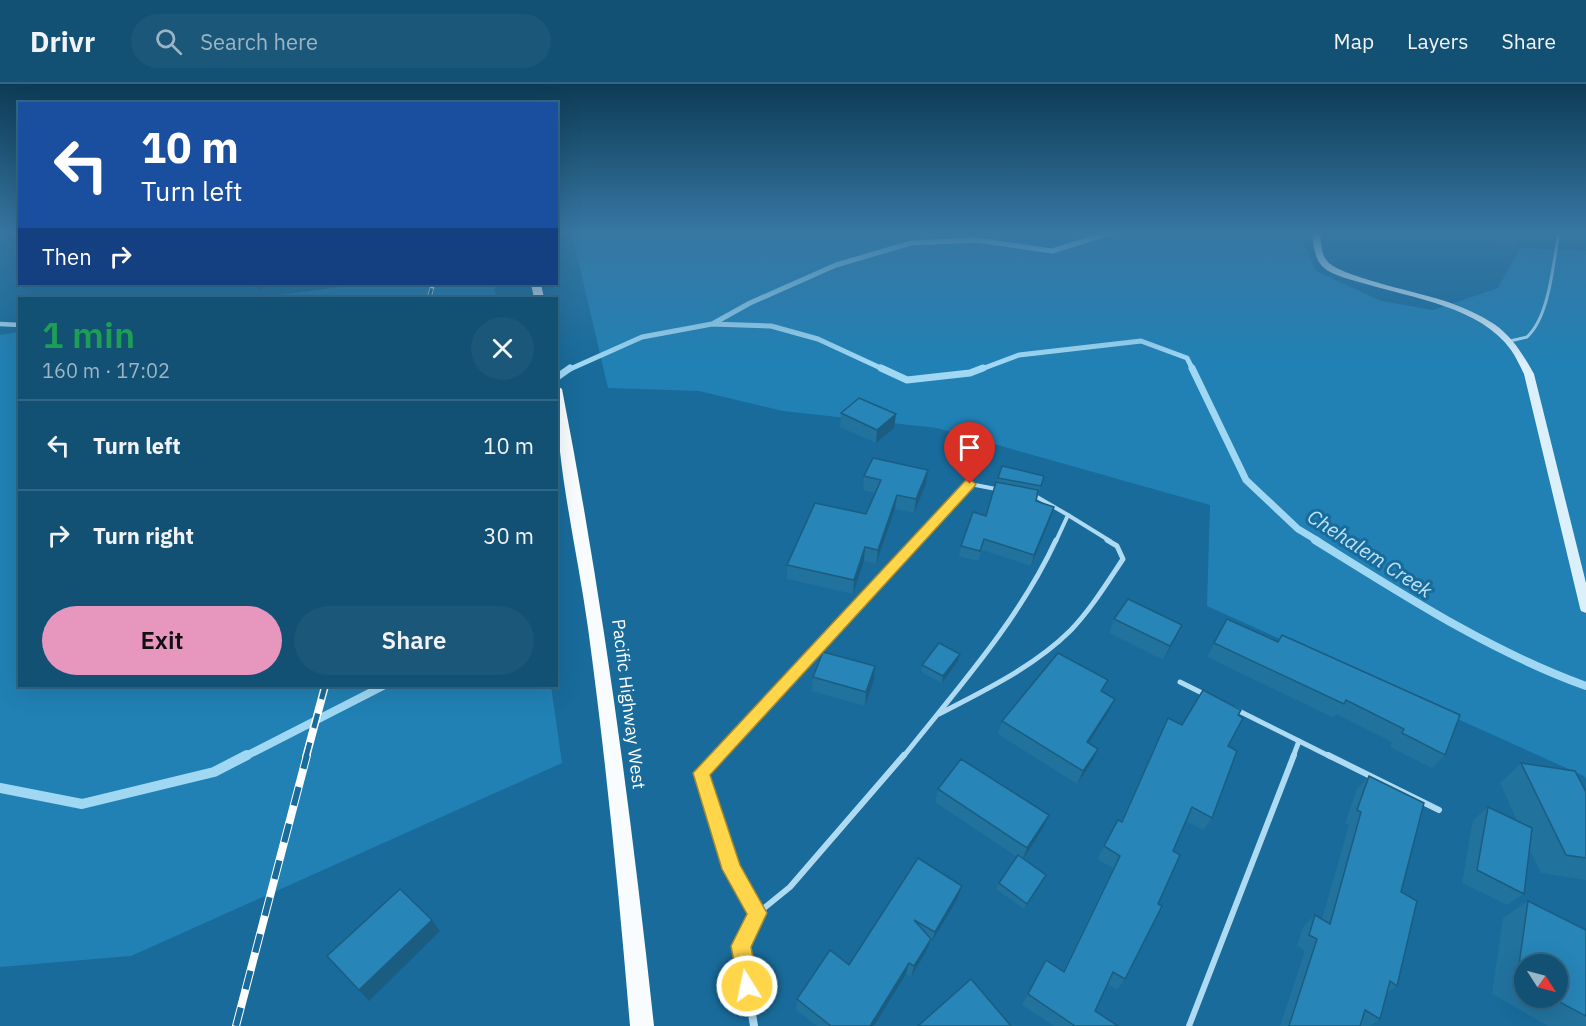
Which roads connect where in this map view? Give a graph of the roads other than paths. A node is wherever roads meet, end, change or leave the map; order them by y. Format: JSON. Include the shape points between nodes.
{"nodes":[{"id":1,"x":1358,"y":276,"type":"edge"},
{"id":2,"x":1549,"y":276,"type":"edge"},
{"id":3,"x":0,"y":324,"type":"edge"},
{"id":4,"x":18,"y":325,"type":"edge"},
{"id":5,"x":1510,"y":341,"type":"junction"},
{"id":6,"x":558,"y":399,"type":"edge"},
{"id":7,"x":1068,"y":515,"type":"junction"},
{"id":8,"x":1586,"y":608,"type":"edge"},
{"id":9,"x":1180,"y":682,"type":"dead end"},
{"id":10,"x":1209,"y":696,"type":"edge"},
{"id":11,"x":1229,"y":706,"type":"edge"},
{"id":12,"x":936,"y":716,"type":"junction"},
{"id":13,"x":1299,"y":741,"type":"junction"},
{"id":14,"x":1439,"y":810,"type":"dead end"},
{"id":15,"x":758,"y":913,"type":"junction"},
{"id":16,"x":642,"y":1026,"type":"edge"},
{"id":17,"x":754,"y":1026,"type":"edge"},
{"id":18,"x":1189,"y":1026,"type":"edge"}],
"edges":[{"from":1,"to":5,"type":"street","via":[[1466,312]]},
{"from":2,"to":5,"type":"lane","via":[[1531,334]]},
{"from":3,"to":4,"type":"street"},
{"from":5,"to":8,"type":"street","via":[[1529,374]]},
{"from":6,"to":16,"type":"main road","name":"Pacific Highway West","via":[[582,518],[608,709]]},
{"from":7,"to":12,"type":"lane","via":[[1042,571],[996,640]]},
{"from":7,"to":12,"type":"lane","via":[[1118,546],[1124,559],[1089,611],[1060,640],[1001,680]]},
{"from":7,"to":15,"type":"lane","via":[[1037,497],[970,484],[701,773],[732,869]]},
{"from":9,"to":10,"type":"lane"},
{"from":11,"to":13,"type":"lane"},
{"from":12,"to":15,"type":"lane","via":[[798,878]]},
{"from":13,"to":14,"type":"lane"},
{"from":13,"to":18,"type":"lane"},
{"from":15,"to":17,"type":"street","via":[[741,946]]}]}
